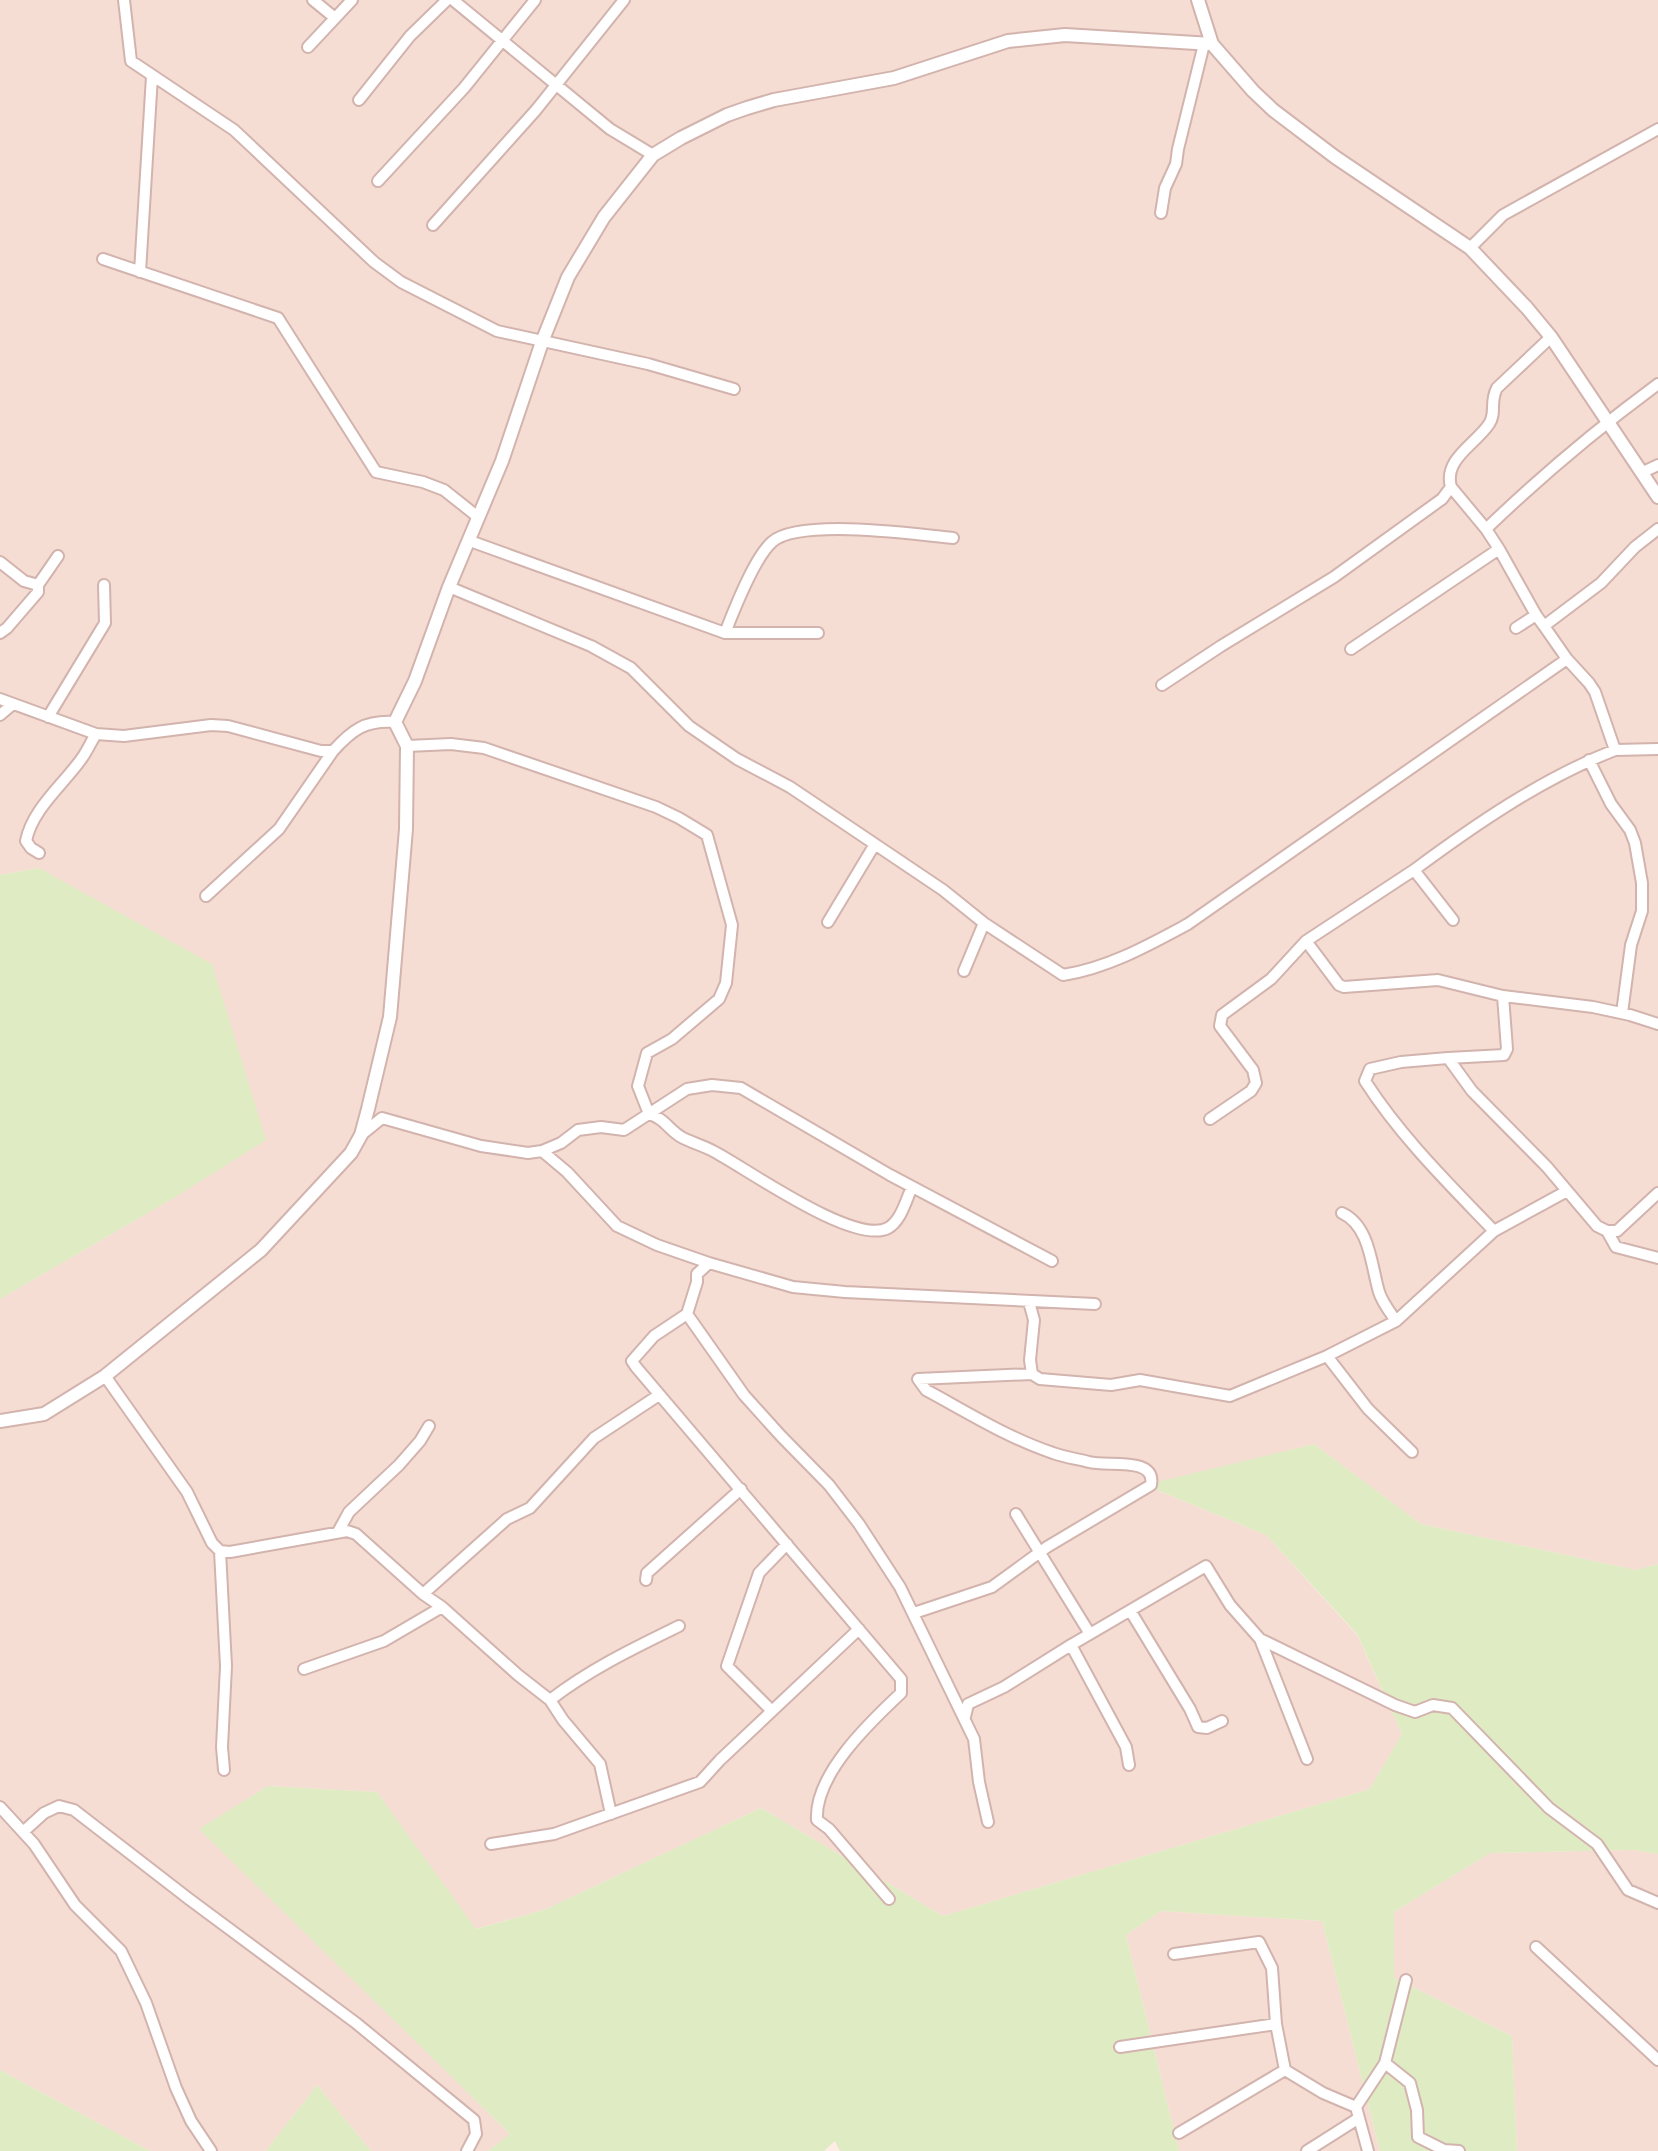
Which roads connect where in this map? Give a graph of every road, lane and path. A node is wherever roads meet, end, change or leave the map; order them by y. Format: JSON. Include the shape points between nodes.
{"nodes":[{"id":1,"x":124,"y":0,"type":"edge"},
{"id":2,"x":313,"y":0,"type":"edge"},
{"id":3,"x":352,"y":0,"type":"edge"},
{"id":4,"x":447,"y":0,"type":"edge"},
{"id":5,"x":453,"y":0,"type":"edge"},
{"id":6,"x":535,"y":0,"type":"edge"},
{"id":7,"x":624,"y":0,"type":"edge"},
{"id":8,"x":1198,"y":0,"type":"edge"},
{"id":9,"x":335,"y":18,"type":"junction"},
{"id":10,"x":502,"y":40,"type":"junction"},
{"id":11,"x":1208,"y":44,"type":"junction"},
{"id":12,"x":308,"y":47,"type":"dead end"},
{"id":13,"x":152,"y":76,"type":"junction"},
{"id":14,"x":556,"y":83,"type":"junction"},
{"id":15,"x":359,"y":100,"type":"dead end"},
{"id":16,"x":1658,"y":129,"type":"edge"},
{"id":17,"x":653,"y":155,"type":"junction"},
{"id":18,"x":378,"y":181,"type":"dead end"},
{"id":19,"x":1161,"y":214,"type":"dead end"},
{"id":20,"x":433,"y":225,"type":"dead end"},
{"id":21,"x":1469,"y":248,"type":"junction"},
{"id":22,"x":103,"y":259,"type":"dead end"},
{"id":23,"x":140,"y":272,"type":"junction"},
{"id":24,"x":1551,"y":337,"type":"junction"},
{"id":25,"x":542,"y":342,"type":"junction"},
{"id":26,"x":1658,"y":384,"type":"edge"},
{"id":27,"x":734,"y":389,"type":"dead end"},
{"id":28,"x":1606,"y":422,"type":"junction"},
{"id":29,"x":1658,"y":466,"type":"edge"},
{"id":30,"x":1643,"y":472,"type":"junction"},
{"id":31,"x":1451,"y":487,"type":"junction"},
{"id":32,"x":1658,"y":497,"type":"edge"},
{"id":33,"x":478,"y":517,"type":"junction"},
{"id":34,"x":1486,"y":529,"type":"junction"},
{"id":35,"x":1658,"y":529,"type":"edge"},
{"id":36,"x":953,"y":538,"type":"dead end"},
{"id":37,"x":470,"y":541,"type":"junction"},
{"id":38,"x":1499,"y":549,"type":"junction"},
{"id":39,"x":58,"y":556,"type":"dead end"},
{"id":40,"x":0,"y":562,"type":"edge"},
{"id":41,"x":38,"y":585,"type":"junction"},
{"id":42,"x":104,"y":585,"type":"dead end"},
{"id":43,"x":449,"y":587,"type":"junction"},
{"id":44,"x":1536,"y":615,"type":"junction"},
{"id":45,"x":1544,"y":625,"type":"junction"},
{"id":46,"x":1516,"y":628,"type":"dead end"},
{"id":47,"x":0,"y":633,"type":"edge"},
{"id":48,"x":725,"y":633,"type":"junction"},
{"id":49,"x":818,"y":633,"type":"dead end"},
{"id":50,"x":1351,"y":649,"type":"dead end"},
{"id":51,"x":1566,"y":659,"type":"junction"},
{"id":52,"x":1163,"y":685,"type":"dead end"},
{"id":53,"x":0,"y":699,"type":"edge"},
{"id":54,"x":13,"y":705,"type":"junction"},
{"id":55,"x":0,"y":715,"type":"edge"},
{"id":56,"x":48,"y":717,"type":"junction"},
{"id":57,"x":395,"y":722,"type":"junction"},
{"id":58,"x":96,"y":734,"type":"junction"},
{"id":59,"x":407,"y":746,"type":"junction"},
{"id":60,"x":1658,"y":749,"type":"edge"},
{"id":61,"x":1615,"y":750,"type":"junction"},
{"id":62,"x":333,"y":751,"type":"junction"},
{"id":63,"x":1589,"y":760,"type":"junction"},
{"id":64,"x":875,"y":844,"type":"junction"},
{"id":65,"x":39,"y":853,"type":"dead end"},
{"id":66,"x":1414,"y":870,"type":"junction"},
{"id":67,"x":206,"y":897,"type":"dead end"},
{"id":68,"x":1453,"y":920,"type":"dead end"},
{"id":69,"x":828,"y":922,"type":"dead end"},
{"id":70,"x":984,"y":923,"type":"junction"},
{"id":71,"x":1306,"y":941,"type":"junction"},
{"id":72,"x":964,"y":971,"type":"dead end"},
{"id":73,"x":1503,"y":996,"type":"junction"},
{"id":74,"x":1622,"y":1013,"type":"junction"},
{"id":75,"x":1658,"y":1024,"type":"edge"},
{"id":76,"x":1448,"y":1058,"type":"junction"},
{"id":77,"x":649,"y":1114,"type":"junction"},
{"id":78,"x":1210,"y":1119,"type":"dead end"},
{"id":79,"x":360,"y":1135,"type":"junction"},
{"id":80,"x":542,"y":1151,"type":"junction"},
{"id":81,"x":912,"y":1187,"type":"junction"},
{"id":82,"x":1567,"y":1191,"type":"junction"},
{"id":83,"x":1658,"y":1193,"type":"edge"},
{"id":84,"x":1342,"y":1213,"type":"dead end"},
{"id":85,"x":1494,"y":1231,"type":"junction"},
{"id":86,"x":1607,"y":1231,"type":"junction"},
{"id":87,"x":1658,"y":1258,"type":"edge"},
{"id":88,"x":1052,"y":1261,"type":"dead end"},
{"id":89,"x":709,"y":1263,"type":"junction"},
{"id":90,"x":1029,"y":1302,"type":"junction"},
{"id":91,"x":1095,"y":1304,"type":"dead end"},
{"id":92,"x":687,"y":1314,"type":"junction"},
{"id":93,"x":1396,"y":1321,"type":"junction"},
{"id":94,"x":1327,"y":1356,"type":"junction"},
{"id":95,"x":1032,"y":1374,"type":"junction"},
{"id":96,"x":105,"y":1376,"type":"junction"},
{"id":97,"x":659,"y":1395,"type":"junction"},
{"id":98,"x":0,"y":1421,"type":"edge"},
{"id":99,"x":429,"y":1426,"type":"dead end"},
{"id":100,"x":1412,"y":1452,"type":"dead end"},
{"id":101,"x":741,"y":1489,"type":"junction"},
{"id":102,"x":1016,"y":1514,"type":"dead end"},
{"id":103,"x":338,"y":1532,"type":"junction"},
{"id":104,"x":787,"y":1544,"type":"junction"},
{"id":105,"x":220,"y":1551,"type":"junction"},
{"id":106,"x":1041,"y":1551,"type":"junction"},
{"id":107,"x":646,"y":1580,"type":"dead end"},
{"id":108,"x":423,"y":1594,"type":"junction"},
{"id":109,"x":442,"y":1607,"type":"junction"},
{"id":110,"x":1130,"y":1612,"type":"junction"},
{"id":111,"x":915,"y":1613,"type":"junction"},
{"id":112,"x":679,"y":1626,"type":"dead end"},
{"id":113,"x":859,"y":1629,"type":"junction"},
{"id":114,"x":1090,"y":1634,"type":"junction"},
{"id":115,"x":1260,"y":1639,"type":"junction"},
{"id":116,"x":1071,"y":1645,"type":"junction"},
{"id":117,"x":304,"y":1668,"type":"dead end"},
{"id":118,"x":550,"y":1700,"type":"junction"},
{"id":119,"x":772,"y":1711,"type":"junction"},
{"id":120,"x":965,"y":1717,"type":"junction"},
{"id":121,"x":1222,"y":1721,"type":"dead end"},
{"id":122,"x":1307,"y":1759,"type":"dead end"},
{"id":123,"x":1129,"y":1765,"type":"dead end"},
{"id":124,"x":224,"y":1770,"type":"dead end"},
{"id":125,"x":0,"y":1807,"type":"edge"},
{"id":126,"x":611,"y":1814,"type":"junction"},
{"id":127,"x":988,"y":1822,"type":"dead end"},
{"id":128,"x":23,"y":1832,"type":"junction"},
{"id":129,"x":491,"y":1844,"type":"dead end"},
{"id":130,"x":889,"y":1899,"type":"dead end"},
{"id":131,"x":1658,"y":1903,"type":"edge"},
{"id":132,"x":1536,"y":1947,"type":"dead end"},
{"id":133,"x":1174,"y":1954,"type":"dead end"},
{"id":134,"x":1406,"y":1980,"type":"dead end"},
{"id":135,"x":1276,"y":2024,"type":"junction"},
{"id":136,"x":1120,"y":2048,"type":"dead end"},
{"id":137,"x":1658,"y":2060,"type":"edge"},
{"id":138,"x":1385,"y":2063,"type":"junction"},
{"id":139,"x":1285,"y":2070,"type":"junction"},
{"id":140,"x":1358,"y":2113,"type":"junction"},
{"id":141,"x":1180,"y":2133,"type":"dead end"},
{"id":142,"x":211,"y":2151,"type":"edge"},
{"id":143,"x":467,"y":2151,"type":"edge"},
{"id":144,"x":1307,"y":2151,"type":"edge"},
{"id":145,"x":1368,"y":2151,"type":"edge"},
{"id":146,"x":1459,"y":2151,"type":"edge"}],
"edges":[{"from":1,"to":13,"type":"street","via":[[131,61]]},
{"from":2,"to":9,"type":"street"},
{"from":3,"to":9,"type":"street"},
{"from":4,"to":15,"type":"street","via":[[410,36]]},
{"from":5,"to":10,"type":"street"},
{"from":6,"to":10,"type":"street"},
{"from":7,"to":14,"type":"street"},
{"from":8,"to":11,"type":"street"},
{"from":9,"to":12,"type":"street"},
{"from":10,"to":14,"type":"street"},
{"from":10,"to":18,"type":"street"},
{"from":11,"to":17,"type":"street","via":[[1065,35],[1008,41],[894,78],[747,108]]},
{"from":11,"to":19,"type":"street"},
{"from":11,"to":21,"type":"street","via":[[1273,110]]},
{"from":13,"to":23,"type":"street"},
{"from":13,"to":25,"type":"street","via":[[234,130],[401,282],[480,324]]},
{"from":14,"to":17,"type":"street","via":[[610,129]]},
{"from":14,"to":20,"type":"street"},
{"from":16,"to":21,"type":"street","via":[[1517,206]]},
{"from":17,"to":25,"type":"street","via":[[604,217],[568,277]]},
{"from":21,"to":24,"type":"street"},
{"from":22,"to":23,"type":"street"},
{"from":23,"to":33,"type":"street","via":[[278,318],[376,472],[444,491]]},
{"from":24,"to":28,"type":"street"},
{"from":24,"to":31,"type":"street","via":[[1497,388],[1491,399],[1491,421],[1452,466]]},
{"from":25,"to":27,"type":"street"},
{"from":25,"to":33,"type":"street","via":[[521,411]]},
{"from":26,"to":28,"type":"street"},
{"from":28,"to":30,"type":"street"},
{"from":28,"to":34,"type":"street"},
{"from":29,"to":30,"type":"street"},
{"from":30,"to":32,"type":"street"},
{"from":31,"to":34,"type":"street"},
{"from":31,"to":52,"type":"street","via":[[1442,499],[1334,577]]},
{"from":33,"to":37,"type":"street"},
{"from":34,"to":38,"type":"street"},
{"from":35,"to":45,"type":"street","via":[[1601,583]]},
{"from":36,"to":48,"type":"street","via":[[813,529],[787,534],[772,542],[762,555]]},
{"from":37,"to":43,"type":"street"},
{"from":37,"to":48,"type":"street"},
{"from":38,"to":44,"type":"street"},
{"from":38,"to":50,"type":"street"},
{"from":39,"to":41,"type":"street"},
{"from":40,"to":41,"type":"street","via":[[24,581]]},
{"from":41,"to":47,"type":"street","via":[[38,592]]},
{"from":42,"to":56,"type":"street","via":[[105,623]]},
{"from":43,"to":57,"type":"street"},
{"from":43,"to":64,"type":"street","via":[[631,668],[689,726]]},
{"from":44,"to":45,"type":"street"},
{"from":44,"to":46,"type":"street"},
{"from":45,"to":51,"type":"street"},
{"from":48,"to":49,"type":"street"},
{"from":51,"to":61,"type":"street","via":[[1595,692]]},
{"from":51,"to":70,"type":"street","via":[[1188,924],[1150,944],[1088,971],[1063,975]]},
{"from":53,"to":54,"type":"street"},
{"from":54,"to":55,"type":"street"},
{"from":54,"to":56,"type":"street"},
{"from":56,"to":58,"type":"street"},
{"from":57,"to":59,"type":"street"},
{"from":57,"to":62,"type":"street","via":[[352,730]]},
{"from":58,"to":62,"type":"street","via":[[124,736],[211,724]]},
{"from":58,"to":65,"type":"street","via":[[27,834],[26,841]]},
{"from":59,"to":77,"type":"street","via":[[484,748],[656,807],[707,835],[732,925],[726,983],[719,999],[673,1039],[647,1053],[638,1086]]},
{"from":59,"to":79,"type":"street","via":[[406,829],[390,1017]]},
{"from":60,"to":61,"type":"street"},
{"from":61,"to":63,"type":"street"},
{"from":62,"to":67,"type":"street","via":[[279,829]]},
{"from":63,"to":66,"type":"street","via":[[1493,814]]},
{"from":63,"to":74,"type":"street","via":[[1630,830],[1642,883],[1642,911],[1631,946]]},
{"from":64,"to":69,"type":"street"},
{"from":64,"to":70,"type":"street"},
{"from":66,"to":68,"type":"street"},
{"from":66,"to":71,"type":"street"},
{"from":70,"to":72,"type":"street"},
{"from":71,"to":73,"type":"street","via":[[1344,987],[1438,981]]},
{"from":71,"to":78,"type":"street","via":[[1271,979],[1222,1015],[1220,1026],[1253,1070],[1256,1083]]},
{"from":73,"to":74,"type":"street"},
{"from":73,"to":76,"type":"street","via":[[1504,1055]]},
{"from":74,"to":75,"type":"street"},
{"from":76,"to":82,"type":"street","via":[[1472,1091]]},
{"from":76,"to":85,"type":"street","via":[[1370,1069],[1366,1081],[1427,1162]]},
{"from":77,"to":80,"type":"street","via":[[624,1130],[578,1130]]},
{"from":77,"to":81,"type":"street","via":[[687,1089],[712,1085],[741,1088]]},
{"from":77,"to":81,"type":"street","via":[[661,1117],[681,1137],[712,1150],[817,1212],[856,1228],[876,1232],[888,1228],[898,1219]]},
{"from":79,"to":80,"type":"street","via":[[382,1118],[481,1146]]},
{"from":79,"to":96,"type":"street","via":[[351,1153],[261,1250]]},
{"from":80,"to":89,"type":"street","via":[[617,1226]]},
{"from":81,"to":88,"type":"street"},
{"from":82,"to":85,"type":"street"},
{"from":82,"to":86,"type":"street","via":[[1597,1226]]},
{"from":83,"to":86,"type":"street","via":[[1617,1231]]},
{"from":84,"to":93,"type":"street","via":[[1352,1218],[1364,1238],[1379,1294]]},
{"from":85,"to":93,"type":"street"},
{"from":86,"to":87,"type":"street","via":[[1616,1247]]},
{"from":89,"to":90,"type":"street","via":[[793,1287]]},
{"from":89,"to":92,"type":"street","via":[[697,1274]]},
{"from":90,"to":91,"type":"street"},
{"from":90,"to":95,"type":"street","via":[[1034,1320]]},
{"from":92,"to":97,"type":"street","via":[[654,1336],[632,1361]]},
{"from":92,"to":111,"type":"street","via":[[744,1395],[829,1485],[859,1524]]},
{"from":93,"to":94,"type":"street"},
{"from":94,"to":95,"type":"street","via":[[1230,1396],[1140,1380],[1111,1385],[1041,1379]]},
{"from":94,"to":100,"type":"street","via":[[1368,1409]]},
{"from":95,"to":106,"type":"street","via":[[918,1379],[926,1390],[1018,1439],[1100,1465],[1140,1465],[1152,1478],[1151,1485]]},
{"from":96,"to":98,"type":"street","via":[[44,1414]]},
{"from":96,"to":105,"type":"street","via":[[187,1492]]},
{"from":97,"to":101,"type":"street"},
{"from":97,"to":108,"type":"street","via":[[594,1438],[530,1508],[507,1519]]},
{"from":99,"to":103,"type":"street","via":[[400,1465],[349,1512]]},
{"from":101,"to":104,"type":"street"},
{"from":101,"to":107,"type":"street","via":[[647,1573]]},
{"from":102,"to":106,"type":"street"},
{"from":103,"to":105,"type":"street"},
{"from":103,"to":108,"type":"street","via":[[356,1534]]},
{"from":104,"to":113,"type":"street"},
{"from":104,"to":119,"type":"street","via":[[759,1573],[727,1666]]},
{"from":105,"to":124,"type":"street","via":[[226,1666]]},
{"from":106,"to":111,"type":"street","via":[[992,1587]]},
{"from":106,"to":114,"type":"street"},
{"from":108,"to":109,"type":"street"},
{"from":109,"to":117,"type":"street","via":[[384,1641]]},
{"from":109,"to":118,"type":"street"},
{"from":110,"to":114,"type":"street"},
{"from":110,"to":115,"type":"street","via":[[1206,1566],[1230,1605]]},
{"from":110,"to":121,"type":"street","via":[[1198,1727]]},
{"from":111,"to":120,"type":"street"},
{"from":112,"to":118,"type":"street","via":[[620,1654]]},
{"from":113,"to":119,"type":"street"},
{"from":113,"to":130,"type":"street","via":[[901,1679],[901,1693],[877,1714],[836,1764],[816,1805],[817,1820]]},
{"from":114,"to":116,"type":"street"},
{"from":115,"to":122,"type":"street"},
{"from":115,"to":131,"type":"street","via":[[1395,1705],[1415,1712],[1433,1705],[1452,1708],[1549,1808],[1597,1844],[1628,1891]]},
{"from":116,"to":120,"type":"street","via":[[968,1704]]},
{"from":116,"to":123,"type":"street","via":[[1126,1747]]},
{"from":118,"to":126,"type":"street","via":[[600,1764]]},
{"from":119,"to":126,"type":"street","via":[[700,1782]]},
{"from":120,"to":127,"type":"street","via":[[974,1739]]},
{"from":125,"to":128,"type":"street"},
{"from":126,"to":129,"type":"street","via":[[554,1834]]},
{"from":128,"to":142,"type":"street","via":[[75,1905],[121,1951],[146,2003],[176,2088]]},
{"from":128,"to":143,"type":"street","via":[[59,1806],[88,1820],[356,2023],[474,2120],[476,2134]]},
{"from":132,"to":137,"type":"street"},
{"from":133,"to":135,"type":"street","via":[[1259,1942],[1272,1968]]},
{"from":134,"to":138,"type":"street"},
{"from":135,"to":136,"type":"street"},
{"from":135,"to":139,"type":"street"},
{"from":138,"to":140,"type":"street"},
{"from":138,"to":146,"type":"street","via":[[1410,2083],[1418,2137],[1444,2150]]},
{"from":139,"to":140,"type":"street"},
{"from":139,"to":141,"type":"street"},
{"from":140,"to":144,"type":"street"},
{"from":140,"to":145,"type":"street"}]}
